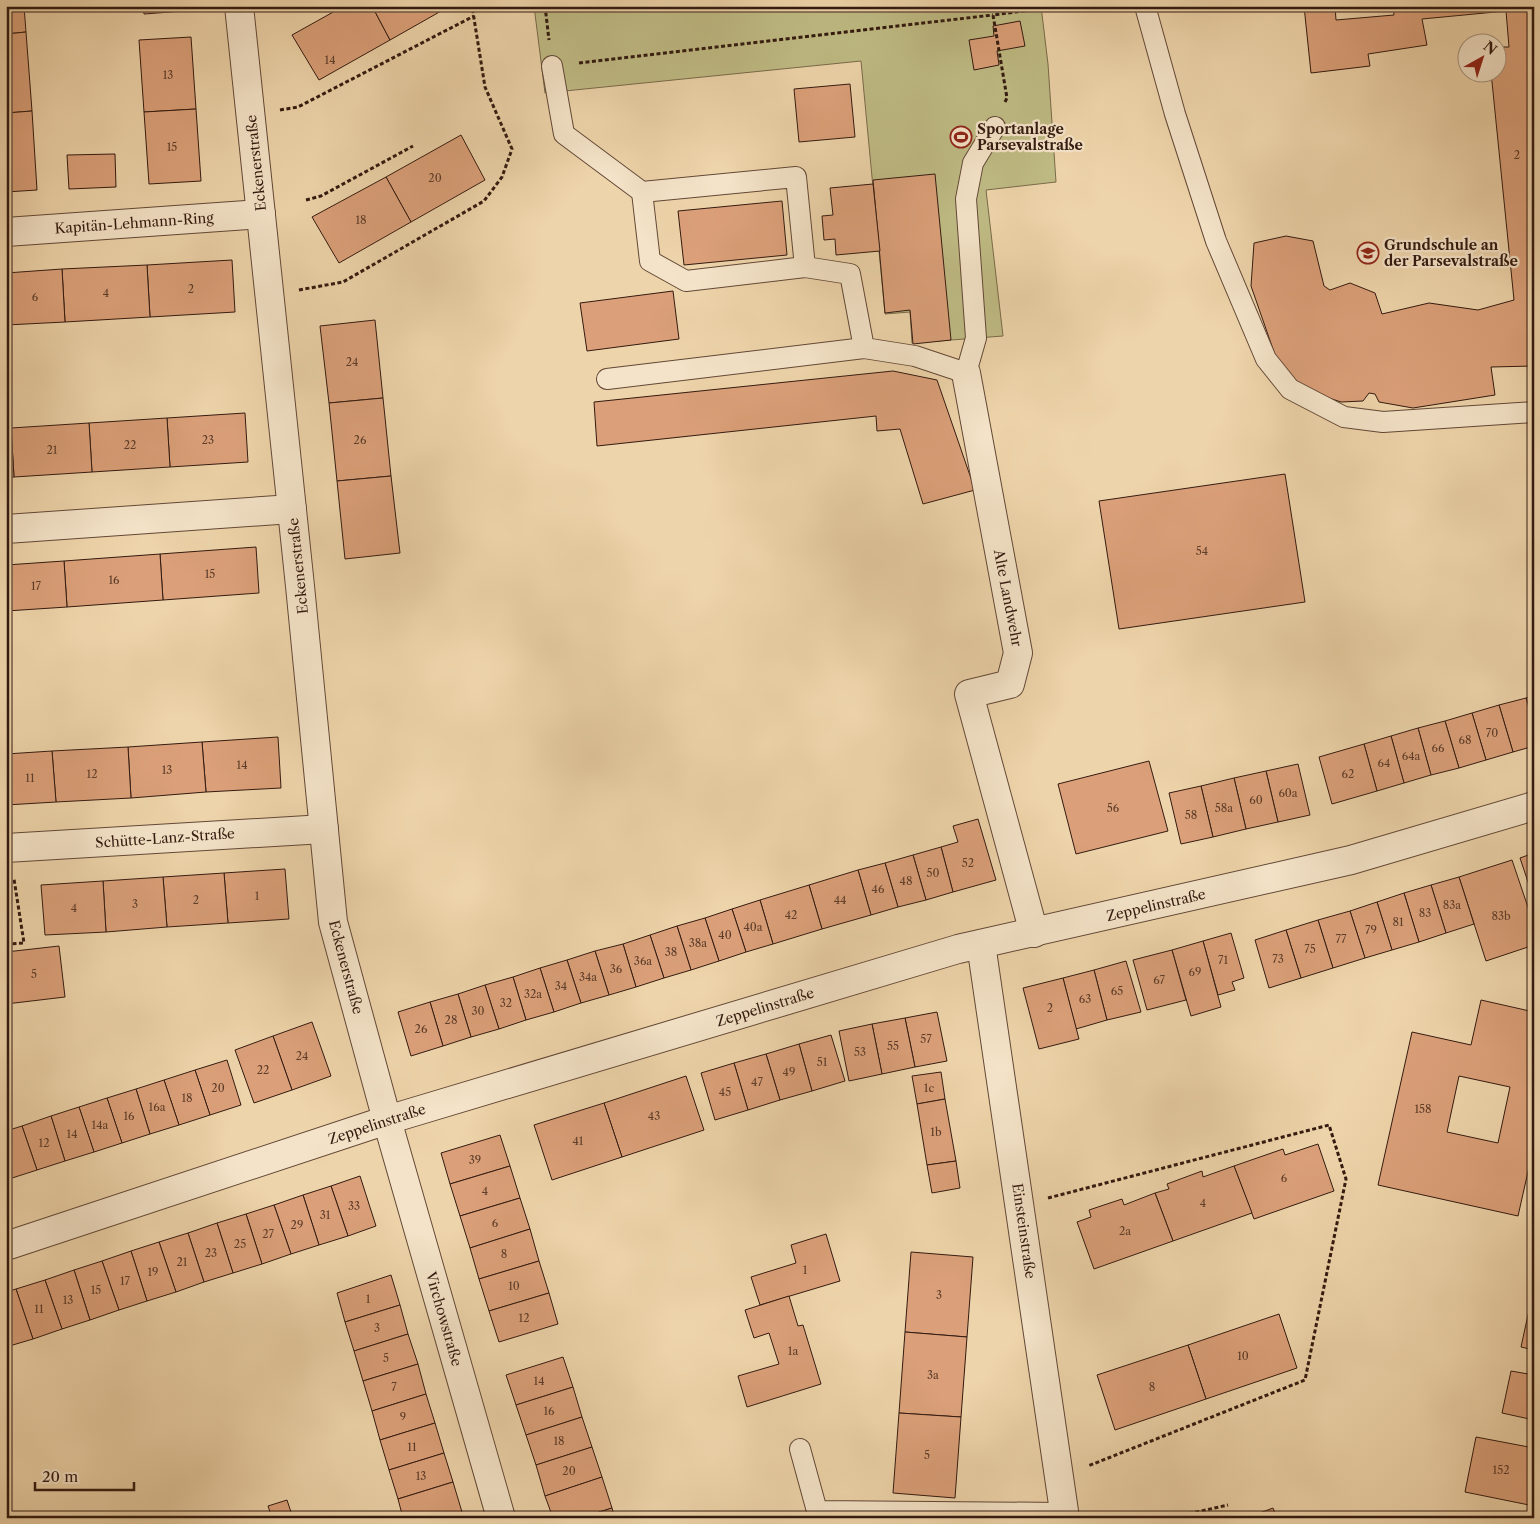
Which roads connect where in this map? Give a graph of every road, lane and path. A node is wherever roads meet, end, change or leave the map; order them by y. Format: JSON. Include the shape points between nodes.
{"nodes":[{"id":1,"x":239,"y":6,"type":"edge"},
{"id":2,"x":472,"y":6,"type":"edge"},
{"id":3,"x":545,"y":6,"type":"edge"},
{"id":4,"x":1029,"y":6,"type":"edge"},
{"id":5,"x":1145,"y":6,"type":"edge"},
{"id":6,"x":474,"y":16,"type":"junction"},
{"id":7,"x":993,"y":16,"type":"junction"},
{"id":8,"x":552,"y":66,"type":"junction"},
{"id":9,"x":251,"y":116,"type":"junction"},
{"id":10,"x":995,"y":127,"type":"joint"},
{"id":11,"x":413,"y":146,"type":"dead end"},
{"id":12,"x":642,"y":192,"type":"junction"},
{"id":13,"x":306,"y":200,"type":"dead end"},
{"id":14,"x":261,"y":214,"type":"junction"},
{"id":15,"x":6,"y":232,"type":"edge"},
{"id":16,"x":805,"y":267,"type":"junction"},
{"id":17,"x":269,"y":295,"type":"junction"},
{"id":18,"x":864,"y":348,"type":"junction"},
{"id":19,"x":966,"y":373,"type":"junction"},
{"id":20,"x":607,"y":379,"type":"dead end"},
{"id":21,"x":1534,"y":412,"type":"edge"},
{"id":22,"x":292,"y":509,"type":"junction"},
{"id":23,"x":6,"y":529,"type":"edge"},
{"id":24,"x":1534,"y":806,"type":"edge"},
{"id":25,"x":324,"y":829,"type":"junction"},
{"id":26,"x":8,"y":848,"type":"edge"},
{"id":27,"x":1034,"y":933,"type":"junction"},
{"id":28,"x":6,"y":944,"type":"edge"},
{"id":29,"x":981,"y":944,"type":"junction"},
{"id":30,"x":387,"y":1120,"type":"junction"},
{"id":31,"x":1020,"y":1206,"type":"junction"},
{"id":32,"x":6,"y":1246,"type":"edge"},
{"id":33,"x":800,"y":1449,"type":"dead end"},
{"id":34,"x":1059,"y":1478,"type":"junction"},
{"id":35,"x":1228,"y":1504,"type":"dead end"},
{"id":36,"x":1065,"y":1515,"type":"edge"},
{"id":37,"x":501,"y":1518,"type":"edge"},
{"id":38,"x":1170,"y":1518,"type":"edge"}],
"edges":[{"from":1,"to":9,"type":"street","name":"Eckenerstraße"},
{"from":2,"to":6,"type":"path"},
{"from":3,"to":8,"type":"path"},
{"from":4,"to":7,"type":"path","via":[[1030,10]]},
{"from":5,"to":21,"type":"lane","via":[[1175,114],[1216,241],[1266,359],[1290,389],[1344,417],[1383,422]]},
{"from":6,"to":9,"type":"path","via":[[298,107]]},
{"from":6,"to":17,"type":"path","via":[[485,87],[512,149],[502,177],[484,201],[343,282]]},
{"from":7,"to":8,"type":"path"},
{"from":7,"to":10,"type":"path","via":[[1007,98]]},
{"from":8,"to":12,"type":"lane","via":[[564,134]]},
{"from":9,"to":14,"type":"street","name":"Eckenerstraße"},
{"from":10,"to":19,"type":"lane","via":[[973,163],[966,198],[976,338]]},
{"from":11,"to":13,"type":"path","via":[[322,196]]},
{"from":12,"to":16,"type":"lane","via":[[650,261],[686,281]]},
{"from":12,"to":16,"type":"lane","via":[[796,177]]},
{"from":14,"to":15,"type":"street","name":"Kapitän-Lehmann-Ring"},
{"from":14,"to":17,"type":"street","name":"Eckenerstraße"},
{"from":16,"to":18,"type":"lane","via":[[850,274]]},
{"from":17,"to":22,"type":"street","name":"Eckenerstraße"},
{"from":18,"to":19,"type":"lane","via":[[915,356]]},
{"from":18,"to":20,"type":"lane"},
{"from":19,"to":27,"type":"street","name":"Alte Landwehr","via":[[1018,653],[1010,684],[969,694]]},
{"from":22,"to":23,"type":"street"},
{"from":22,"to":25,"type":"street","name":"Eckenerstraße"},
{"from":24,"to":27,"type":"street","name":"Zeppelinstraße","via":[[1351,860]]},
{"from":25,"to":26,"type":"street","name":"Schütte-Lanz-Straße"},
{"from":25,"to":30,"type":"street","name":"Eckenerstraße","via":[[333,922]]},
{"from":26,"to":28,"type":"path","via":[[24,942]]},
{"from":27,"to":29,"type":"street","name":"Zeppelinstraße"},
{"from":29,"to":30,"type":"street","name":"Zeppelinstraße"},
{"from":29,"to":31,"type":"street","name":"Einsteinstraße"},
{"from":30,"to":32,"type":"street","name":"Zeppelinstraße"},
{"from":30,"to":37,"type":"street","name":"Virchowstraße"},
{"from":31,"to":34,"type":"street","name":"Einsteinstraße"},
{"from":31,"to":34,"type":"path","via":[[1328,1125],[1346,1178],[1305,1380]]},
{"from":33,"to":36,"type":"lane","via":[[817,1510]]},
{"from":34,"to":36,"type":"street","name":"Einsteinstraße"},
{"from":35,"to":38,"type":"path"}]}
